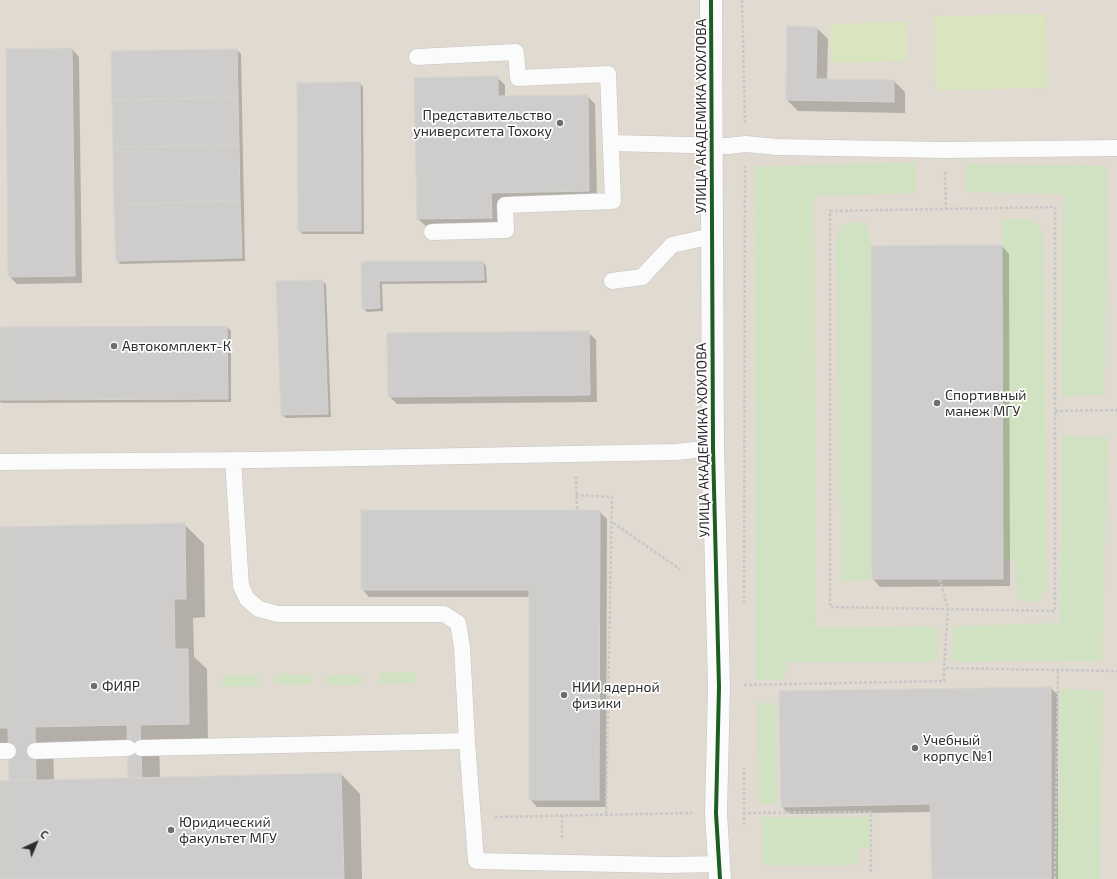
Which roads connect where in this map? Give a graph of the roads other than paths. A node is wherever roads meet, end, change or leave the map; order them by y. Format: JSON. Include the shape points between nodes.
{"nodes":[{"id":1,"x":711,"y":0,"type":"edge"},
{"id":2,"x":417,"y":57,"type":"dead end"},
{"id":3,"x":611,"y":144,"type":"junction"},
{"id":4,"x":711,"y":145,"type":"junction"},
{"id":5,"x":1117,"y":148,"type":"edge"},
{"id":6,"x":432,"y":232,"type":"dead end"},
{"id":7,"x":712,"y":236,"type":"junction"},
{"id":8,"x":612,"y":281,"type":"dead end"},
{"id":9,"x":713,"y":448,"type":"junction"},
{"id":10,"x":233,"y":460,"type":"junction"},
{"id":11,"x":0,"y":462,"type":"edge"},
{"id":12,"x":467,"y":741,"type":"junction"},
{"id":13,"x":35,"y":750,"type":"dead end"},
{"id":14,"x":720,"y":872,"type":"edge"}],
"edges":[{"from":1,"to":4,"type":"street","name":"УЛИЦА АКАДЕМИКА ХОХЛОВА"},
{"from":2,"to":3,"type":"lane","via":[[516,52],[518,78],[608,74]]},
{"from":3,"to":4,"type":"lane"},
{"from":3,"to":6,"type":"lane","via":[[613,202],[506,205],[506,230]]},
{"from":4,"to":5,"type":"lane","via":[[945,150]]},
{"from":4,"to":7,"type":"street","name":"УЛИЦА АКАДЕМИКА ХОХЛОВА"},
{"from":7,"to":8,"type":"lane","via":[[672,245],[642,277]]},
{"from":7,"to":9,"type":"street","name":"УЛИЦА АКАДЕМИКА ХОХЛОВА"},
{"from":9,"to":10,"type":"lane","via":[[676,452]]},
{"from":9,"to":14,"type":"street","name":"УЛИЦА АКАДЕМИКА ХОХЛОВА","via":[[719,687],[716,813]]},
{"from":10,"to":11,"type":"lane"},
{"from":10,"to":12,"type":"lane","via":[[241,586],[247,599],[258,609],[278,614],[444,614],[450,617],[458,623],[460,631]]},
{"from":12,"to":13,"type":"lane"},
{"from":12,"to":14,"type":"lane","via":[[476,861],[667,866]]}]}
